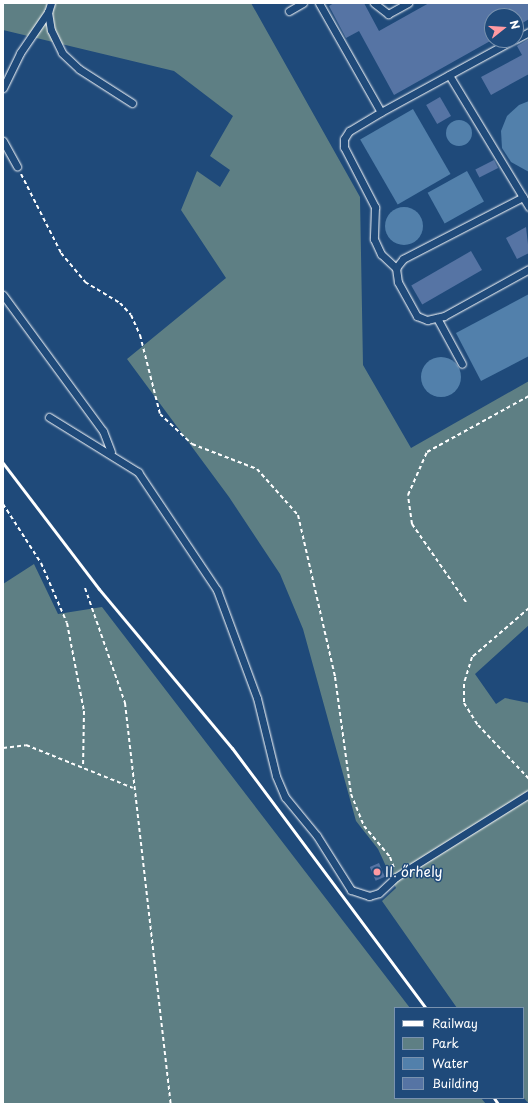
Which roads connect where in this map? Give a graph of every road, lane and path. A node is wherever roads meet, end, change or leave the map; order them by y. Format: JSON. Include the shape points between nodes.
{"nodes":[{"id":1,"x":51,"y":3,"type":"edge"},
{"id":2,"x":303,"y":3,"type":"edge"},
{"id":3,"x":319,"y":3,"type":"edge"},
{"id":4,"x":374,"y":3,"type":"edge"},
{"id":5,"x":408,"y":3,"type":"edge"},
{"id":6,"x":289,"y":11,"type":"dead end"},
{"id":7,"x":48,"y":12,"type":"junction"},
{"id":8,"x":498,"y":48,"type":"edge"},
{"id":9,"x":449,"y":75,"type":"junction"},
{"id":10,"x":3,"y":88,"type":"edge"},
{"id":11,"x":132,"y":103,"type":"dead end"},
{"id":12,"x":382,"y":112,"type":"junction"},
{"id":13,"x":3,"y":141,"type":"edge"},
{"id":14,"x":17,"y":166,"type":"joint"},
{"id":15,"x":523,"y":197,"type":"junction"},
{"id":16,"x":529,"y":207,"type":"edge"},
{"id":17,"x":396,"y":268,"type":"junction"},
{"id":18,"x":529,"y":269,"type":"edge"},
{"id":19,"x":3,"y":296,"type":"edge"},
{"id":20,"x":437,"y":318,"type":"junction"},
{"id":21,"x":462,"y":364,"type":"dead end"},
{"id":22,"x":529,"y":396,"type":"edge"},
{"id":23,"x":49,"y":417,"type":"dead end"},
{"id":24,"x":111,"y":452,"type":"junction"},
{"id":25,"x":3,"y":504,"type":"edge"},
{"id":26,"x":85,"y":588,"type":"dead end"},
{"id":27,"x":466,"y":602,"type":"dead end"},
{"id":28,"x":529,"y":608,"type":"edge"},
{"id":29,"x":3,"y":748,"type":"edge"},
{"id":30,"x":83,"y":767,"type":"junction"},
{"id":31,"x":529,"y":779,"type":"edge"},
{"id":32,"x":133,"y":788,"type":"junction"},
{"id":33,"x":529,"y":794,"type":"edge"},
{"id":34,"x":396,"y":877,"type":"junction"},
{"id":35,"x":171,"y":1104,"type":"edge"}],
"edges":[{"from":1,"to":7,"type":"lane"},
{"from":2,"to":6,"type":"lane"},
{"from":3,"to":12,"type":"lane"},
{"from":4,"to":5,"type":"lane","via":[[388,14]]},
{"from":7,"to":10,"type":"lane","via":[[20,53]]},
{"from":7,"to":11,"type":"lane","via":[[62,53],[79,69]]},
{"from":8,"to":9,"type":"lane"},
{"from":9,"to":12,"type":"lane"},
{"from":9,"to":15,"type":"lane"},
{"from":12,"to":17,"type":"lane","via":[[349,131],[344,139],[344,148],[375,207],[374,238],[381,254]]},
{"from":13,"to":14,"type":"lane"},
{"from":14,"to":34,"type":"path","via":[[62,253],[85,282],[120,303],[131,316],[140,335],[160,414],[192,444],[257,469],[298,515],[335,677],[351,794],[364,826],[390,857]]},
{"from":15,"to":16,"type":"lane"},
{"from":15,"to":17,"type":"lane","via":[[403,259]]},
{"from":17,"to":20,"type":"lane","via":[[398,282],[417,316]]},
{"from":18,"to":20,"type":"lane"},
{"from":19,"to":24,"type":"lane","via":[[103,430]]},
{"from":20,"to":21,"type":"lane"},
{"from":22,"to":27,"type":"path","via":[[426,452],[408,495],[412,524]]},
{"from":23,"to":24,"type":"lane"},
{"from":24,"to":34,"type":"lane","via":[[138,472],[217,590],[257,698],[276,776],[285,797],[317,836],[351,890],[369,896],[379,893]]},
{"from":25,"to":30,"type":"path","via":[[41,563],[67,623],[84,711]]},
{"from":26,"to":32,"type":"path","via":[[125,703]]},
{"from":28,"to":31,"type":"path","via":[[472,657],[464,684],[464,703],[478,725]]},
{"from":29,"to":30,"type":"path","via":[[26,745]]},
{"from":30,"to":32,"type":"path"},
{"from":32,"to":35,"type":"path"},
{"from":33,"to":34,"type":"lane"}]}
